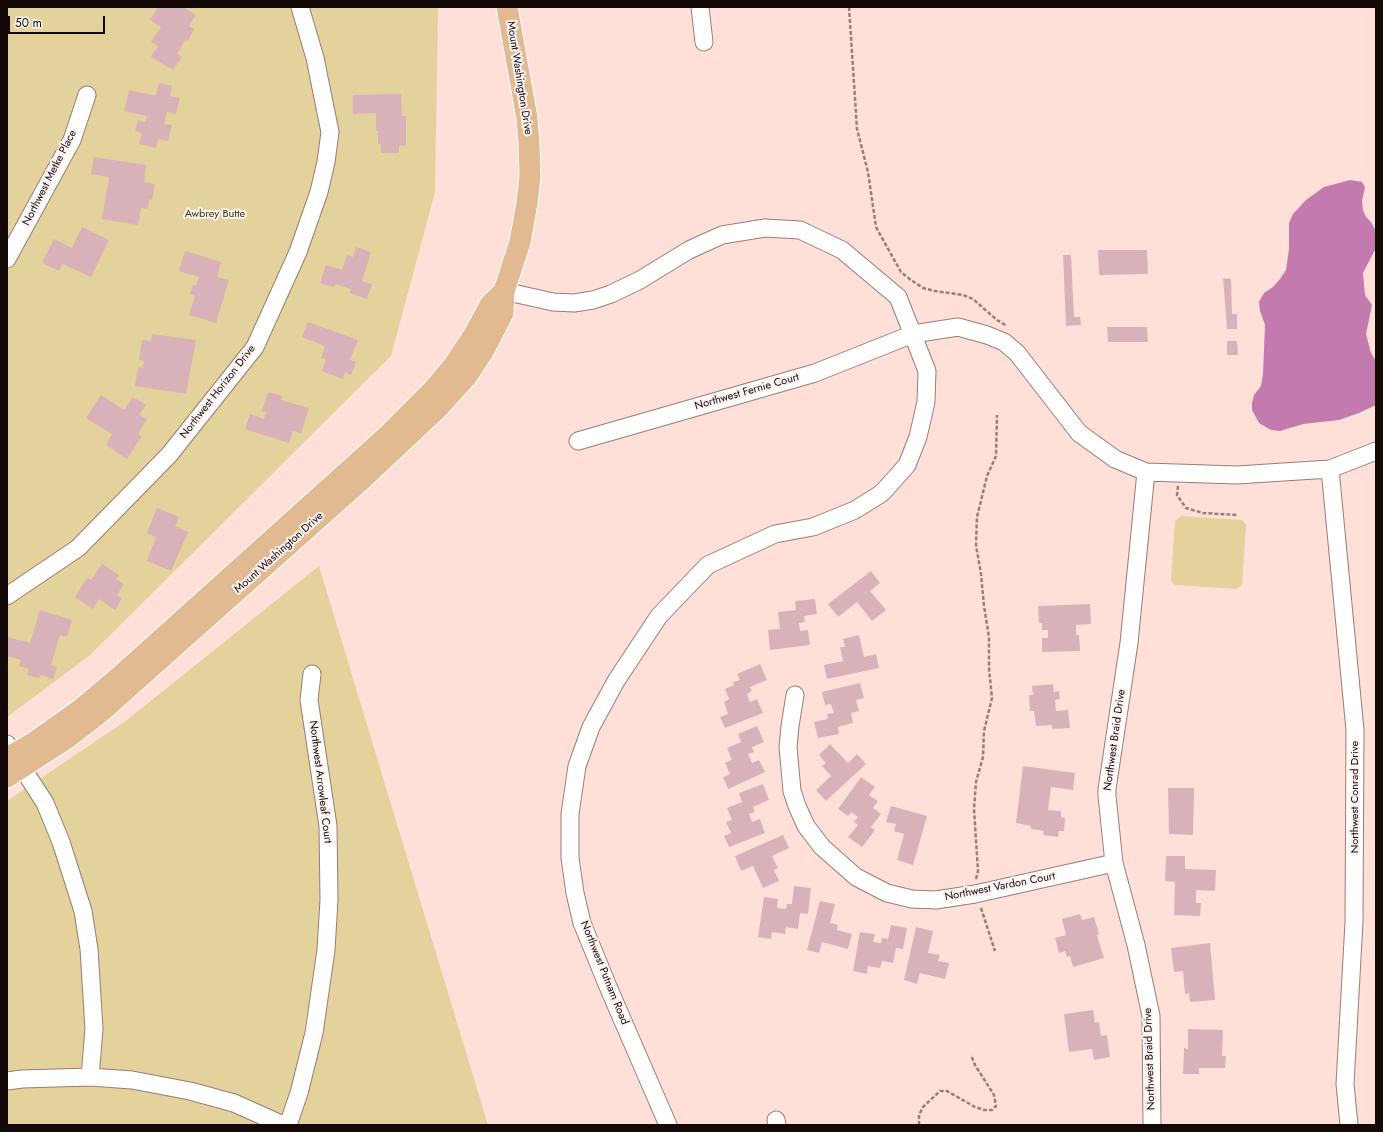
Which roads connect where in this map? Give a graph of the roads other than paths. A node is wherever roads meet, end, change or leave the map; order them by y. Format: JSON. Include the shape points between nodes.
{"nodes":[{"id":1,"x":300,"y":7,"type":"edge"},
{"id":2,"x":507,"y":7,"type":"edge"},
{"id":3,"x":700,"y":7,"type":"edge"},
{"id":4,"x":704,"y":42,"type":"dead end"},
{"id":5,"x":86,"y":96,"type":"dead end"},
{"id":6,"x":7,"y":259,"type":"edge"},
{"id":7,"x":504,"y":291,"type":"junction"},
{"id":8,"x":913,"y":334,"type":"junction"},
{"id":9,"x":578,"y":441,"type":"dead end"},
{"id":10,"x":1376,"y":451,"type":"edge"},
{"id":11,"x":1330,"y":469,"type":"junction"},
{"id":12,"x":1146,"y":472,"type":"junction"},
{"id":13,"x":7,"y":596,"type":"edge"},
{"id":14,"x":312,"y":674,"type":"dead end"},
{"id":15,"x":795,"y":695,"type":"dead end"},
{"id":16,"x":11,"y":760,"type":"edge"},
{"id":17,"x":1114,"y":863,"type":"junction"},
{"id":18,"x":90,"y":1077,"type":"junction"},
{"id":19,"x":7,"y":1081,"type":"edge"},
{"id":20,"x":283,"y":1125,"type":"edge"},
{"id":21,"x":288,"y":1125,"type":"edge"},
{"id":22,"x":668,"y":1125,"type":"edge"},
{"id":23,"x":1152,"y":1125,"type":"edge"},
{"id":24,"x":1349,"y":1125,"type":"edge"}],
"edges":[{"from":1,"to":13,"type":"street","name":"Northwest Horizon Drive","via":[[315,58],[330,132],[326,162],[298,252],[255,347],[169,455],[83,543]]},
{"from":2,"to":7,"type":"main road","name":"Mount Washington Drive","via":[[527,118],[530,176],[520,242]]},
{"from":3,"to":4,"type":"street"},
{"from":5,"to":6,"type":"street","name":"Northwest Metke Place","via":[[72,140]]},
{"from":7,"to":8,"type":"street","name":"Northwest Putnam Road","via":[[553,302],[574,303],[593,300],[640,280],[689,250],[722,235],[765,228],[800,230],[842,250],[898,297]]},
{"from":7,"to":16,"type":"main road","name":"Mount Washington Drive","via":[[490,305],[454,365],[388,436],[86,704]]},
{"from":8,"to":9,"type":"street","name":"Northwest Fernie Court","via":[[815,373]]},
{"from":8,"to":12,"type":"street","name":"Northwest Fernie Court","via":[[958,327],[1004,342],[1017,353],[1079,433],[1115,459]]},
{"from":8,"to":22,"type":"street","name":"Northwest Putnam Road","via":[[927,371],[926,402],[918,437],[907,465],[882,493],[855,510],[813,527],[775,534],[708,565],[659,616],[616,681],[591,727],[577,766],[570,814],[570,858],[582,923]]},
{"from":10,"to":11,"type":"street"},
{"from":11,"to":12,"type":"street","via":[[1238,475]]},
{"from":11,"to":24,"type":"street","name":"Northwest Conrad Drive","via":[[1355,730],[1354,922],[1345,1084]]},
{"from":12,"to":17,"type":"street","name":"Northwest Braid Drive","via":[[1129,643],[1107,789]]},
{"from":14,"to":21,"type":"street","name":"Northwest Arrowleaf Court","via":[[309,700],[328,826],[329,900],[326,950],[314,1033]]},
{"from":15,"to":17,"type":"street","name":"Northwest Vardon Court","via":[[788,747],[792,791],[797,806],[806,826],[822,847],[856,877],[887,893],[912,899],[936,900],[975,894]]},
{"from":16,"to":18,"type":"street","via":[[45,802],[61,842],[82,911],[89,949],[94,1029]]},
{"from":17,"to":23,"type":"street","name":"Northwest Braid Drive","via":[[1136,945],[1151,1016]]},
{"from":18,"to":19,"type":"street"},
{"from":18,"to":20,"type":"street","via":[[132,1080],[190,1091],[234,1103]]}]}
